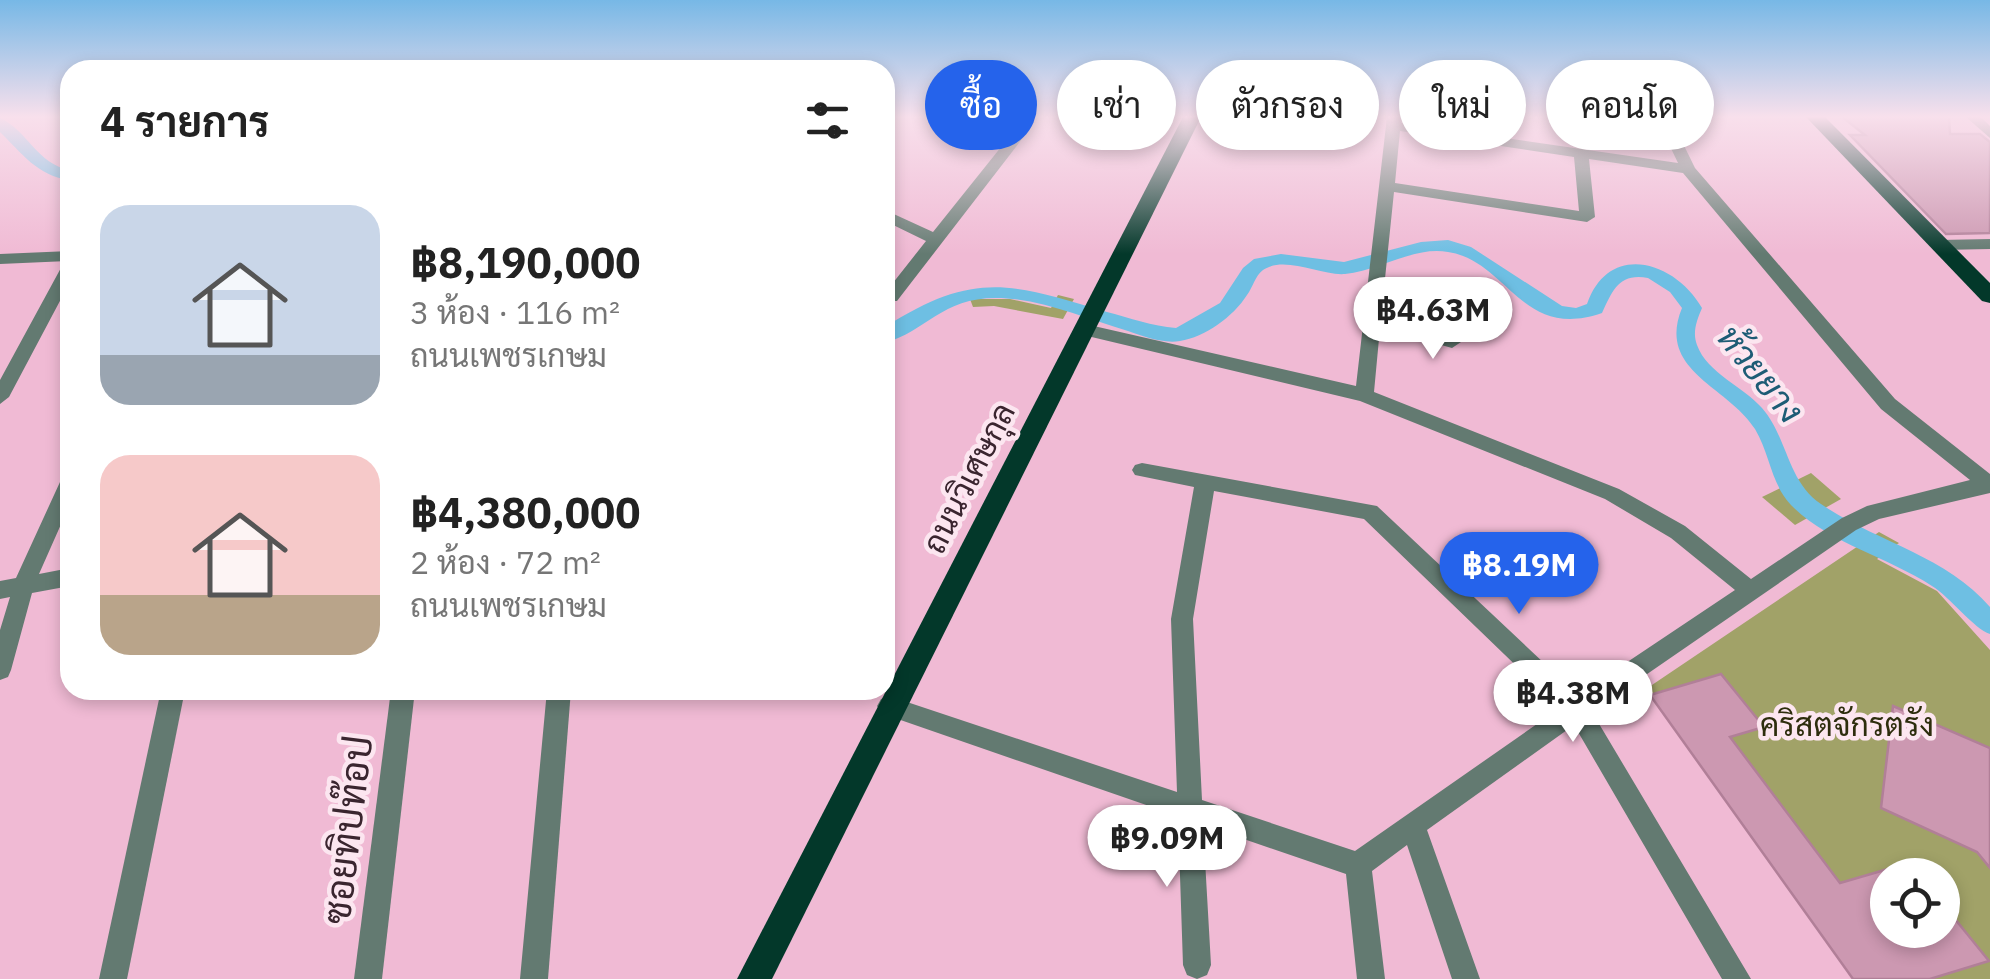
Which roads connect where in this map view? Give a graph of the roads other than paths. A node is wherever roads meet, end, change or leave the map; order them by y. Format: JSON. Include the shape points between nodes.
{"nodes":[{"id":1,"x":996,"y":163,"type":"edge"},
{"id":2,"x":1169,"y":163,"type":"edge"},
{"id":3,"x":1391,"y":163,"type":"edge"},
{"id":4,"x":1582,"y":163,"type":"edge"},
{"id":5,"x":1643,"y":163,"type":"edge"},
{"id":6,"x":1685,"y":163,"type":"edge"},
{"id":7,"x":1860,"y":163,"type":"edge"},
{"id":8,"x":1688,"y":169,"type":"junction"},
{"id":9,"x":1390,"y":187,"type":"junction"},
{"id":10,"x":895,"y":220,"type":"edge"},
{"id":11,"x":936,"y":240,"type":"junction"},
{"id":12,"x":1939,"y":244,"type":"junction"},
{"id":13,"x":1990,"y":244,"type":"edge"},
{"id":14,"x":60,"y":256,"type":"edge"},
{"id":15,"x":0,"y":259,"type":"edge"},
{"id":16,"x":60,"y":285,"type":"edge"},
{"id":17,"x":895,"y":292,"type":"edge"},
{"id":18,"x":1990,"y":296,"type":"edge"},
{"id":19,"x":1372,"y":320,"type":"junction"},
{"id":20,"x":1458,"y":321,"type":"dead end"},
{"id":21,"x":1085,"y":330,"type":"junction"},
{"id":22,"x":1364,"y":395,"type":"junction"},
{"id":23,"x":0,"y":397,"type":"edge"},
{"id":24,"x":1142,"y":470,"type":"dead end"},
{"id":25,"x":1204,"y":482,"type":"junction"},
{"id":26,"x":1989,"y":484,"type":"edge"},
{"id":27,"x":60,"y":504,"type":"edge"},
{"id":28,"x":60,"y":579,"type":"edge"},
{"id":29,"x":24,"y":584,"type":"junction"},
{"id":30,"x":0,"y":590,"type":"edge"},
{"id":31,"x":1752,"y":592,"type":"junction"},
{"id":32,"x":0,"y":670,"type":"edge"},
{"id":33,"x":895,"y":694,"type":"edge"},
{"id":34,"x":172,"y":700,"type":"edge"},
{"id":35,"x":402,"y":700,"type":"edge"},
{"id":36,"x":559,"y":700,"type":"edge"},
{"id":37,"x":892,"y":700,"type":"edge"},
{"id":38,"x":889,"y":706,"type":"junction"},
{"id":39,"x":1578,"y":708,"type":"junction"},
{"id":40,"x":1192,"y":812,"type":"junction"},
{"id":41,"x":1414,"y":828,"type":"junction"},
{"id":42,"x":1358,"y":865,"type":"junction"},
{"id":43,"x":1198,"y":965,"type":"dead end"},
{"id":44,"x":113,"y":979,"type":"edge"},
{"id":45,"x":368,"y":979,"type":"edge"},
{"id":46,"x":534,"y":979,"type":"edge"},
{"id":47,"x":754,"y":979,"type":"edge"},
{"id":48,"x":1370,"y":979,"type":"edge"},
{"id":49,"x":1466,"y":979,"type":"edge"},
{"id":50,"x":1737,"y":979,"type":"edge"}],
"edges":[{"from":1,"to":11,"type":"street"},
{"from":2,"to":21,"type":"main road","name":"ถนนวิเศษกุล"},
{"from":3,"to":9,"type":"street"},
{"from":4,"to":9,"type":"street","via":[[1587,217]]},
{"from":5,"to":8,"type":"street"},
{"from":6,"to":8,"type":"street"},
{"from":7,"to":12,"type":"main road"},
{"from":8,"to":26,"type":"street","via":[[1888,404]]},
{"from":9,"to":19,"type":"street"},
{"from":10,"to":11,"type":"street"},
{"from":11,"to":17,"type":"street"},
{"from":12,"to":13,"type":"street"},
{"from":12,"to":18,"type":"main road"},
{"from":14,"to":15,"type":"street"},
{"from":16,"to":23,"type":"street"},
{"from":19,"to":20,"type":"street","via":[[1452,342]]},
{"from":19,"to":22,"type":"street"},
{"from":21,"to":22,"type":"street"},
{"from":21,"to":33,"type":"main road","name":"ถนนวิเศษกุล"},
{"from":22,"to":31,"type":"street","via":[[1612,494],[1678,532]]},
{"from":24,"to":25,"type":"street"},
{"from":25,"to":39,"type":"street","via":[[1370,512]]},
{"from":25,"to":40,"type":"street","via":[[1182,618]]},
{"from":26,"to":31,"type":"street","via":[[1874,512]]},
{"from":27,"to":29,"type":"street"},
{"from":28,"to":29,"type":"street"},
{"from":29,"to":30,"type":"street"},
{"from":29,"to":32,"type":"street"},
{"from":31,"to":39,"type":"street"},
{"from":34,"to":44,"type":"street"},
{"from":35,"to":45,"type":"street","name":"ซอยทิปท๊อป"},
{"from":36,"to":46,"type":"street"},
{"from":37,"to":38,"type":"main road","name":"ถนนวิเศษกุล"},
{"from":38,"to":40,"type":"street"},
{"from":38,"to":47,"type":"main road","name":"ถนนวิเศษกุล"},
{"from":39,"to":41,"type":"street"},
{"from":39,"to":50,"type":"street"},
{"from":40,"to":42,"type":"street"},
{"from":40,"to":43,"type":"street"},
{"from":41,"to":42,"type":"street"},
{"from":41,"to":49,"type":"street"},
{"from":42,"to":48,"type":"street"}]}
